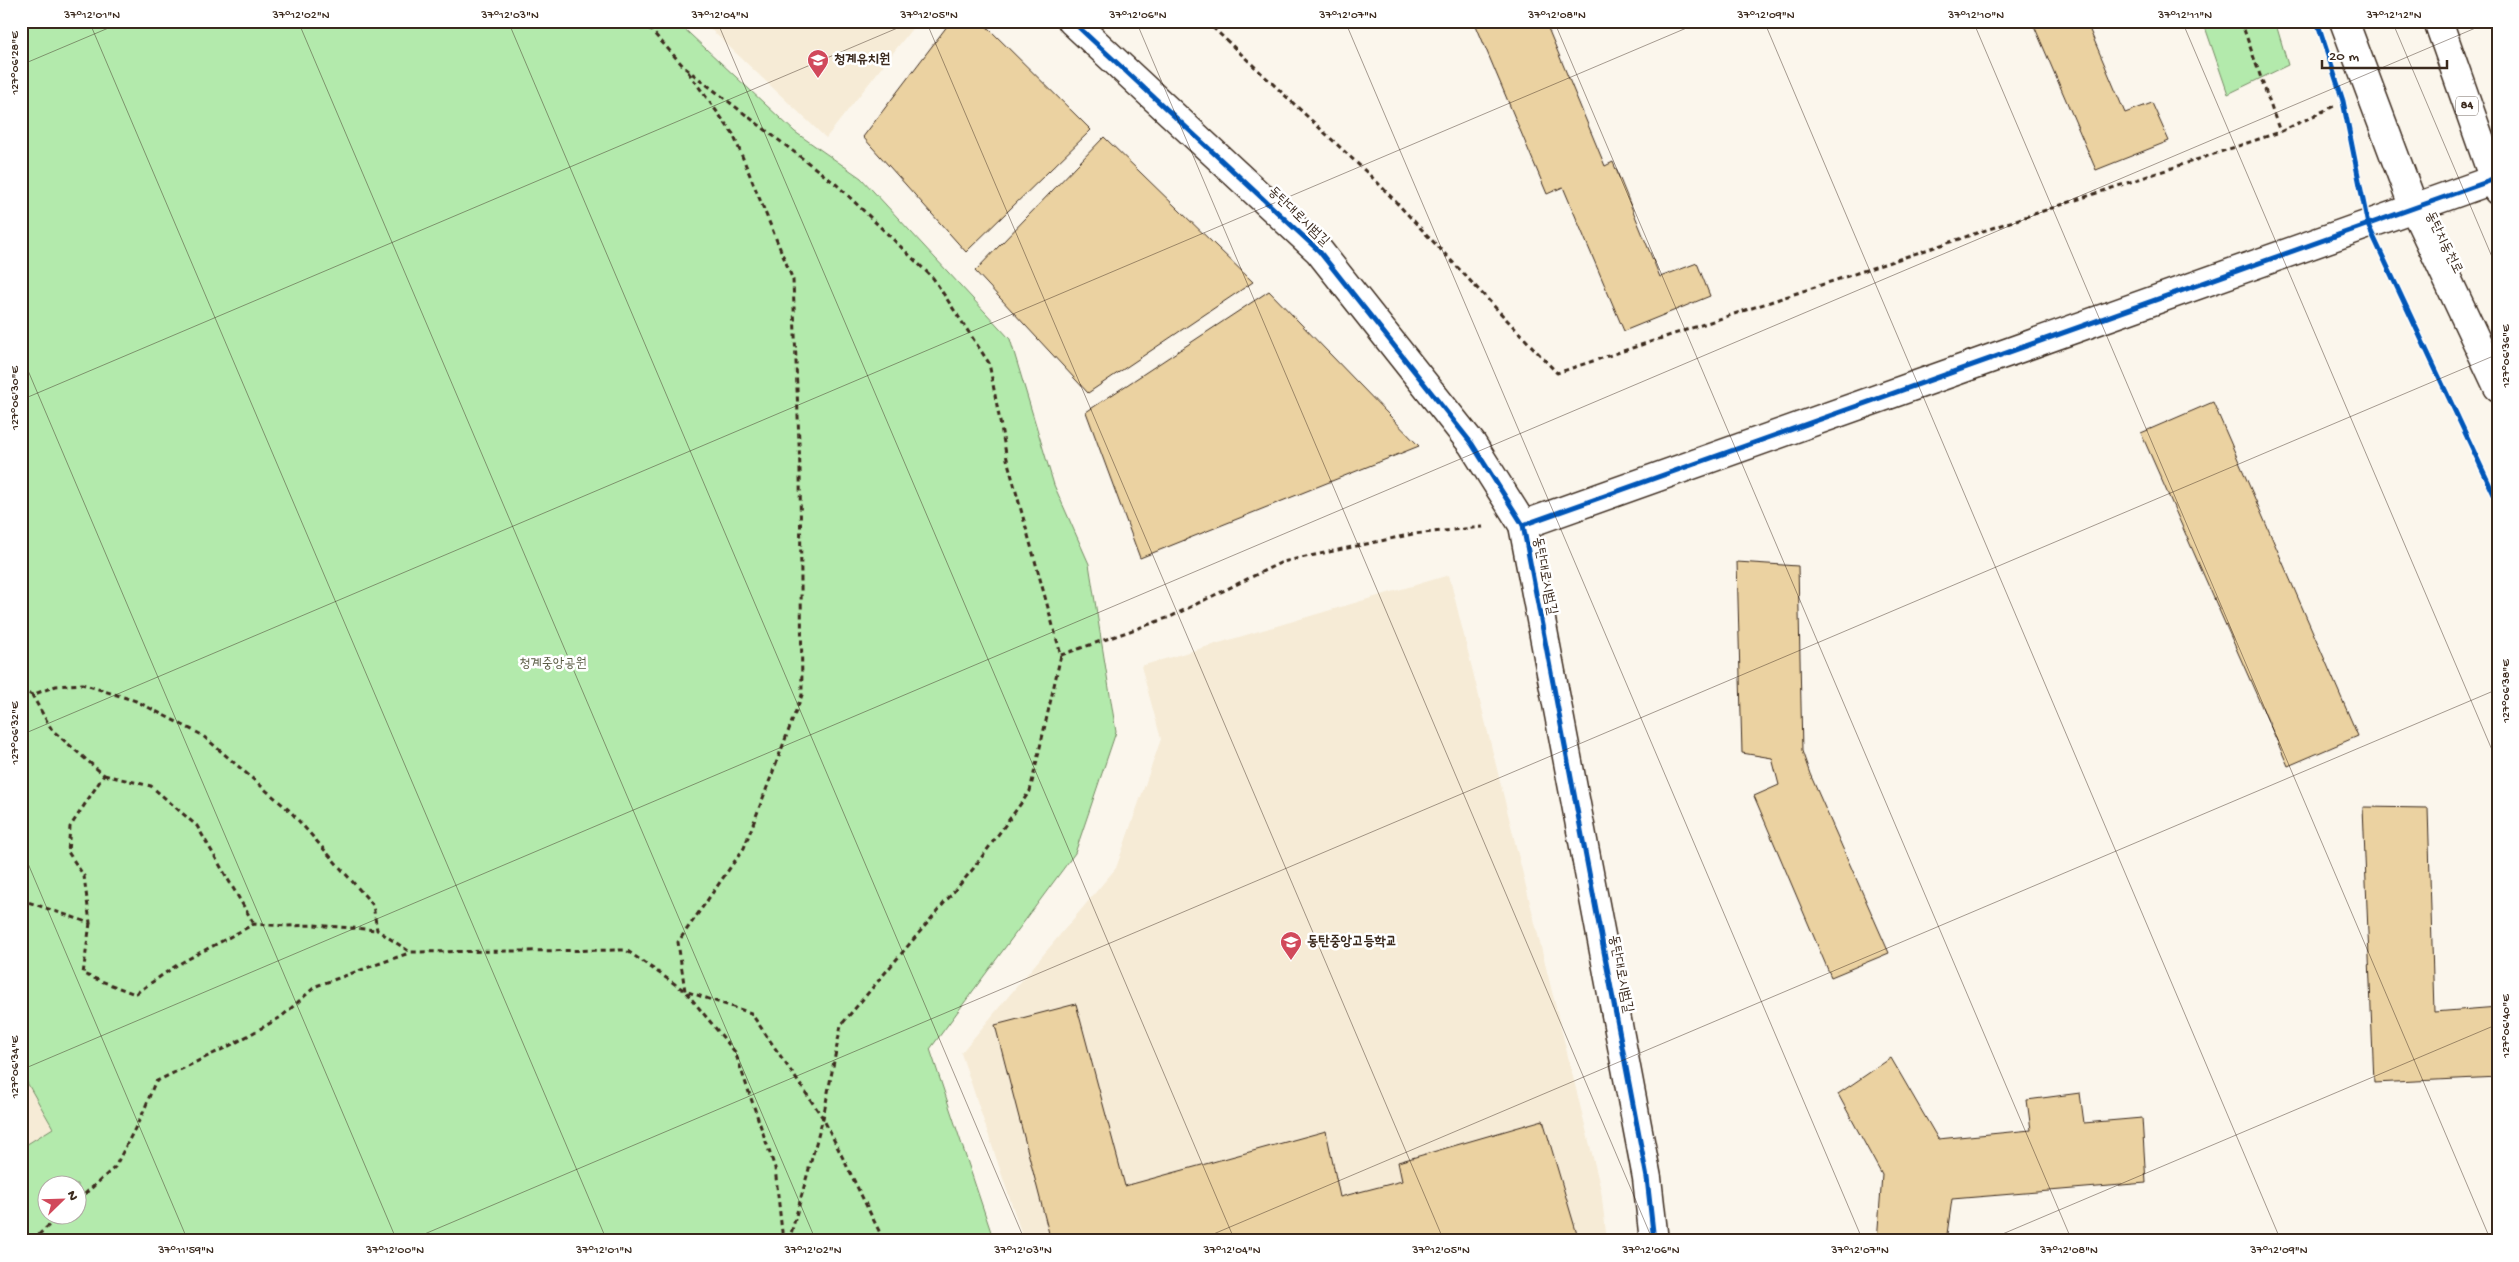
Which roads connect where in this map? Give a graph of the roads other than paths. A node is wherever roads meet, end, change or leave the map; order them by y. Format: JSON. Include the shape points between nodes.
{"nodes":[{"id":1,"x":1072,"y":21,"type":"edge"},
{"id":2,"x":2344,"y":21,"type":"edge"},
{"id":3,"x":2438,"y":21,"type":"edge"},
{"id":4,"x":2496,"y":183,"type":"edge"},
{"id":5,"x":2414,"y":208,"type":"junction"},
{"id":6,"x":2498,"y":387,"type":"edge"},
{"id":7,"x":1522,"y":525,"type":"junction"},
{"id":8,"x":1654,"y":1241,"type":"edge"}],
"edges":[{"from":1,"to":7,"type":"street","name":"동탄대로시범길","via":[[1319,251],[1472,444]]},
{"from":2,"to":5,"type":"street","name":"동탄치동천로"},
{"from":3,"to":4,"type":"street","number":"84"},
{"from":4,"to":5,"type":"street"},
{"from":5,"to":6,"type":"street","name":"동탄치동천로"},
{"from":5,"to":7,"type":"street"},
{"from":7,"to":8,"type":"street","name":"동탄대로시범길","via":[[1647,1178]]}]}
